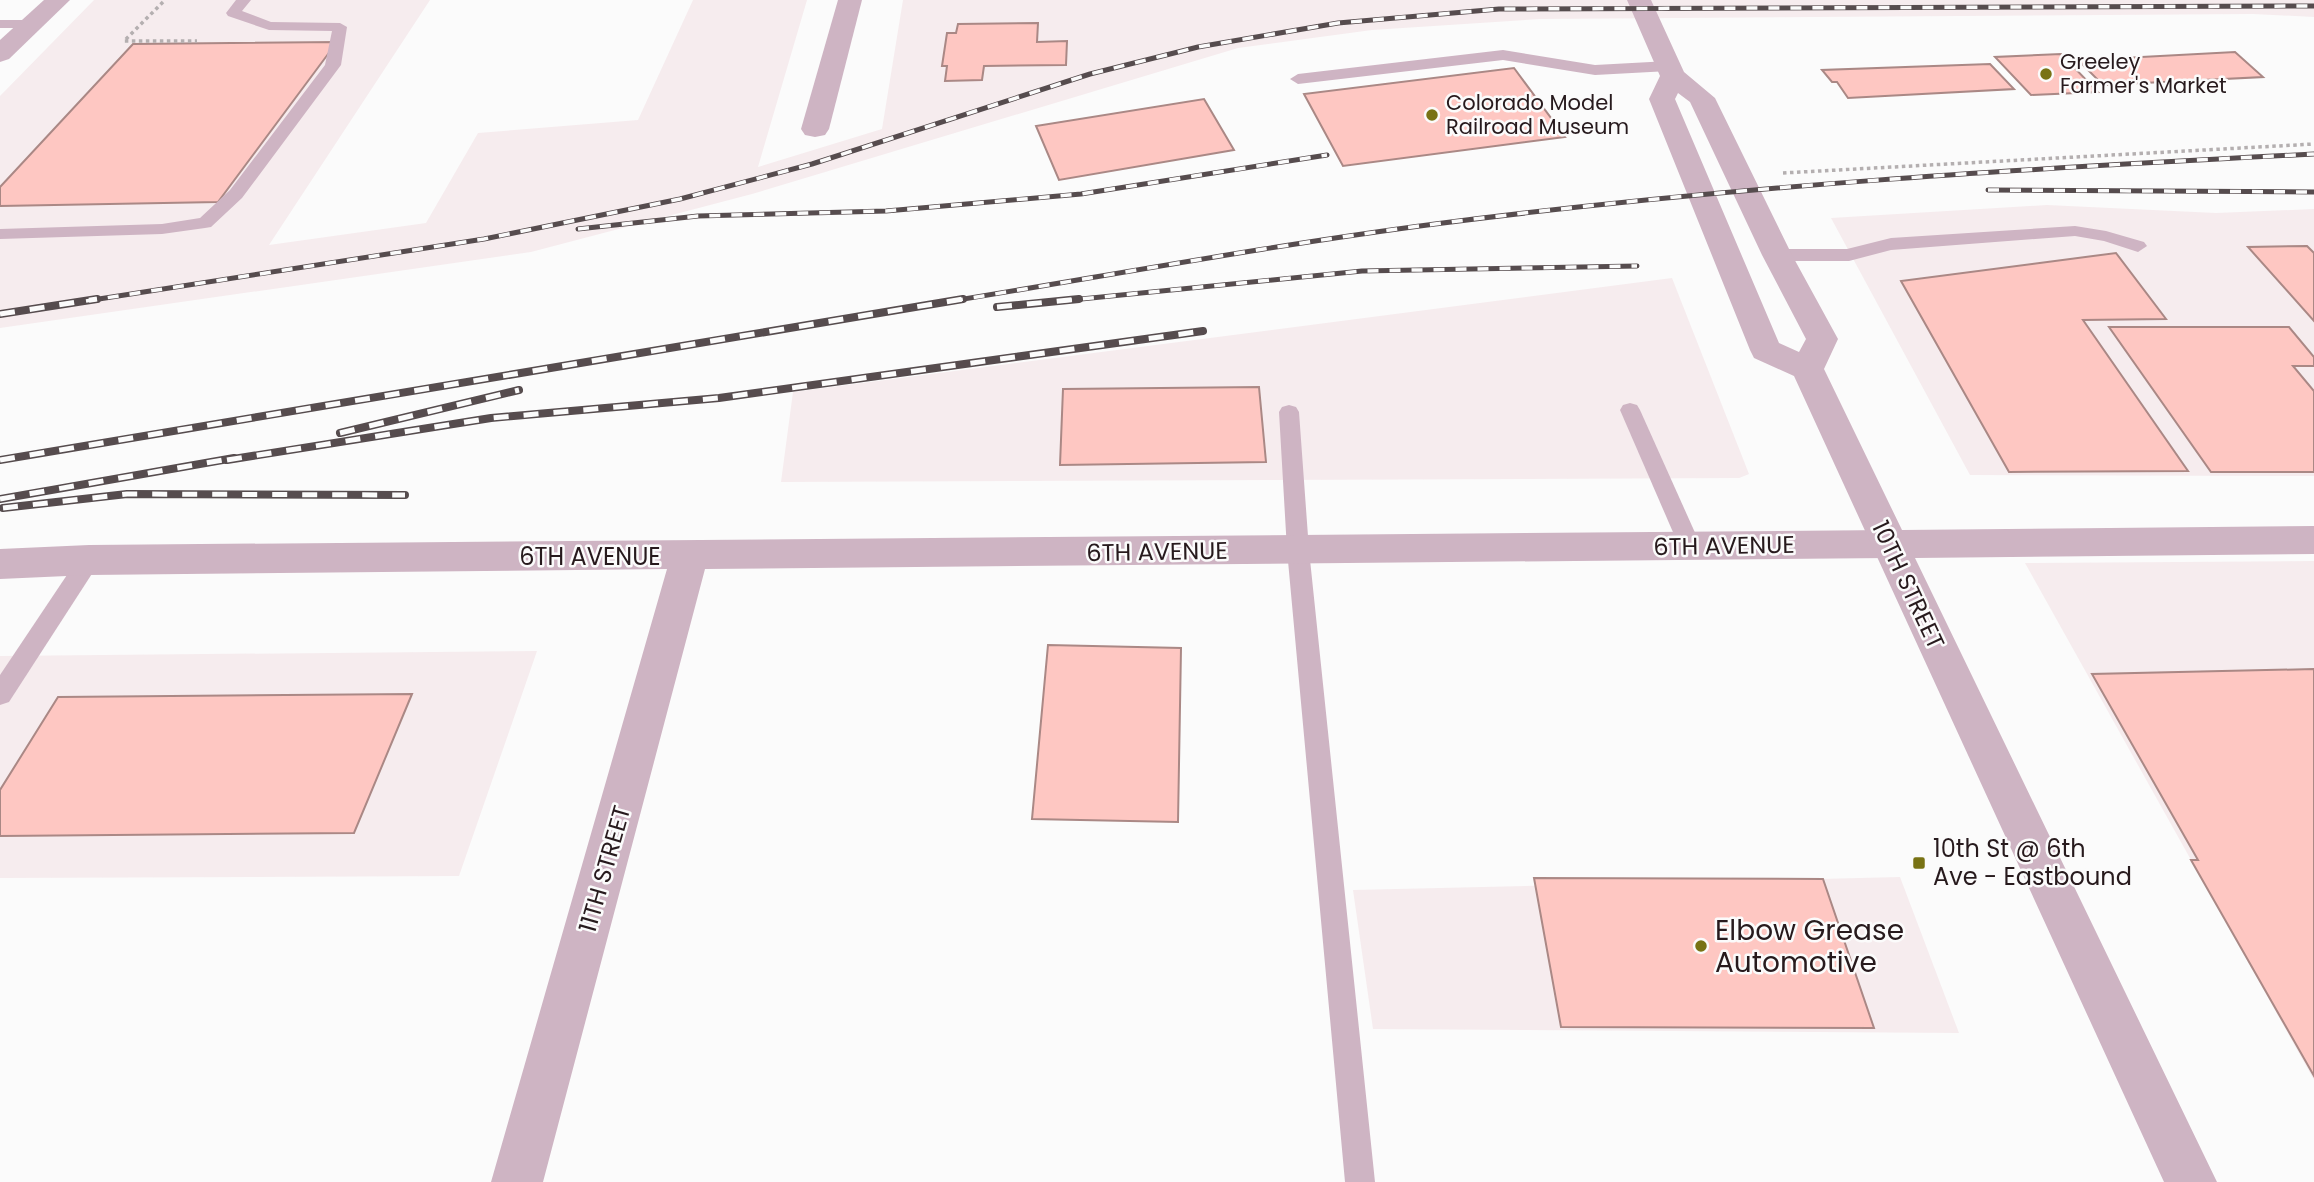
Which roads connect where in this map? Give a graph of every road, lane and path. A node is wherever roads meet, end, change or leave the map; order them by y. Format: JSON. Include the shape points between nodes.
{"nodes":[{"id":1,"x":58,"y":0,"type":"edge"},
{"id":2,"x":244,"y":0,"type":"edge"},
{"id":3,"x":850,"y":0,"type":"edge"},
{"id":4,"x":1639,"y":0,"type":"edge"},
{"id":5,"x":163,"y":2,"type":"dead end"},
{"id":6,"x":0,"y":24,"type":"edge"},
{"id":7,"x":33,"y":24,"type":"junction"},
{"id":8,"x":197,"y":41,"type":"dead end"},
{"id":9,"x":0,"y":54,"type":"edge"},
{"id":10,"x":1671,"y":71,"type":"junction"},
{"id":11,"x":1298,"y":79,"type":"dead end"},
{"id":12,"x":816,"y":129,"type":"dead end"},
{"id":13,"x":2314,"y":144,"type":"edge"},
{"id":14,"x":1778,"y":173,"type":"dead end"},
{"id":15,"x":0,"y":234,"type":"edge"},
{"id":16,"x":2138,"y":246,"type":"dead end"},
{"id":17,"x":1777,"y":255,"type":"junction"},
{"id":18,"x":1807,"y":369,"type":"junction"},
{"id":19,"x":1630,"y":410,"type":"dead end"},
{"id":20,"x":1289,"y":412,"type":"dead end"},
{"id":21,"x":2314,"y":540,"type":"edge"},
{"id":22,"x":1889,"y":544,"type":"junction"},
{"id":23,"x":1690,"y":546,"type":"junction"},
{"id":24,"x":1298,"y":550,"type":"junction"},
{"id":25,"x":690,"y":556,"type":"junction"},
{"id":26,"x":89,"y":560,"type":"junction"},
{"id":27,"x":0,"y":564,"type":"edge"},
{"id":28,"x":0,"y":695,"type":"edge"},
{"id":29,"x":517,"y":1182,"type":"edge"},
{"id":30,"x":1360,"y":1182,"type":"edge"},
{"id":31,"x":2191,"y":1182,"type":"edge"}],
"edges":[{"from":1,"to":7,"type":"street"},
{"from":2,"to":15,"type":"lane","via":[[233,13],[270,26],[340,27],[332,65],[236,194],[205,223],[162,229]]},
{"from":3,"to":12,"type":"street"},
{"from":4,"to":10,"type":"street"},
{"from":5,"to":8,"type":"path","via":[[124,41]]},
{"from":6,"to":7,"type":"lane"},
{"from":7,"to":9,"type":"street"},
{"from":10,"to":11,"type":"lane","via":[[1595,70],[1503,55]]},
{"from":10,"to":17,"type":"street","via":[[1702,98]]},
{"from":10,"to":18,"type":"street","via":[[1662,99],[1766,349]]},
{"from":13,"to":14,"type":"path"},
{"from":16,"to":17,"type":"lane","via":[[2075,231],[1891,244],[1849,255]]},
{"from":17,"to":18,"type":"street","via":[[1822,339]]},
{"from":18,"to":22,"type":"street","name":"10TH STREET"},
{"from":19,"to":23,"type":"lane"},
{"from":20,"to":24,"type":"lane"},
{"from":21,"to":22,"type":"street","name":"6TH AVENUE"},
{"from":22,"to":23,"type":"street","name":"6TH AVENUE"},
{"from":22,"to":31,"type":"street","name":"10TH STREET"},
{"from":23,"to":24,"type":"street","name":"6TH AVENUE"},
{"from":24,"to":25,"type":"street","name":"6TH AVENUE"},
{"from":24,"to":30,"type":"lane"},
{"from":25,"to":26,"type":"street","name":"6TH AVENUE"},
{"from":25,"to":29,"type":"street","name":"11TH STREET"},
{"from":26,"to":27,"type":"street","name":"6TH AVENUE"},
{"from":26,"to":28,"type":"lane"}]}
